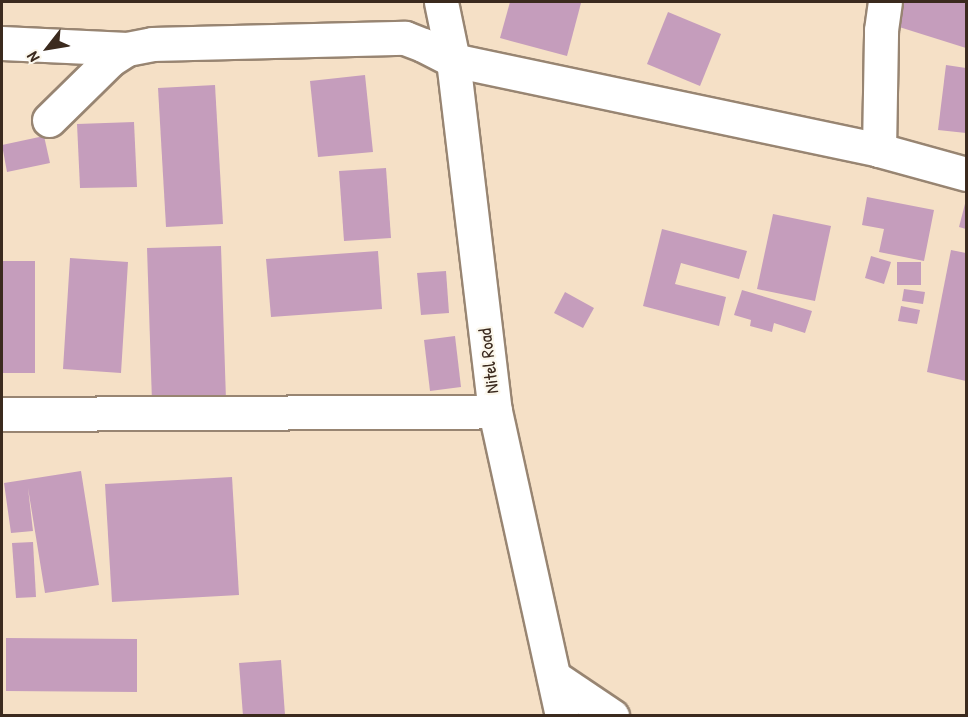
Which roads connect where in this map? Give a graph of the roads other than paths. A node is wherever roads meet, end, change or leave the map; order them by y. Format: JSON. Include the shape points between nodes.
{"nodes":[{"id":1,"x":441,"y":2,"type":"edge"},
{"id":2,"x":885,"y":2,"type":"edge"},
{"id":3,"x":2,"y":43,"type":"edge"},
{"id":4,"x":127,"y":49,"type":"junction"},
{"id":5,"x":453,"y":60,"type":"junction"},
{"id":6,"x":49,"y":120,"type":"dead end"},
{"id":7,"x":879,"y":150,"type":"junction"},
{"id":8,"x":966,"y":174,"type":"edge"},
{"id":9,"x":495,"y":411,"type":"junction"},
{"id":10,"x":2,"y":414,"type":"edge"},
{"id":11,"x":554,"y":677,"type":"junction"},
{"id":12,"x":562,"y":716,"type":"edge"},
{"id":13,"x":612,"y":716,"type":"edge"}],
"edges":[{"from":1,"to":5,"type":"street","name":"Nitel Road"},
{"from":2,"to":7,"type":"street"},
{"from":3,"to":4,"type":"street"},
{"from":4,"to":5,"type":"street","via":[[152,44],[405,38]]},
{"from":4,"to":6,"type":"street","via":[[110,60]]},
{"from":5,"to":7,"type":"street"},
{"from":5,"to":9,"type":"street","name":"Nitel Road"},
{"from":7,"to":8,"type":"street"},
{"from":9,"to":10,"type":"street"},
{"from":9,"to":11,"type":"street","name":"Nitel Road"},
{"from":11,"to":12,"type":"street","name":"Nitel Road"},
{"from":11,"to":13,"type":"street"}]}
